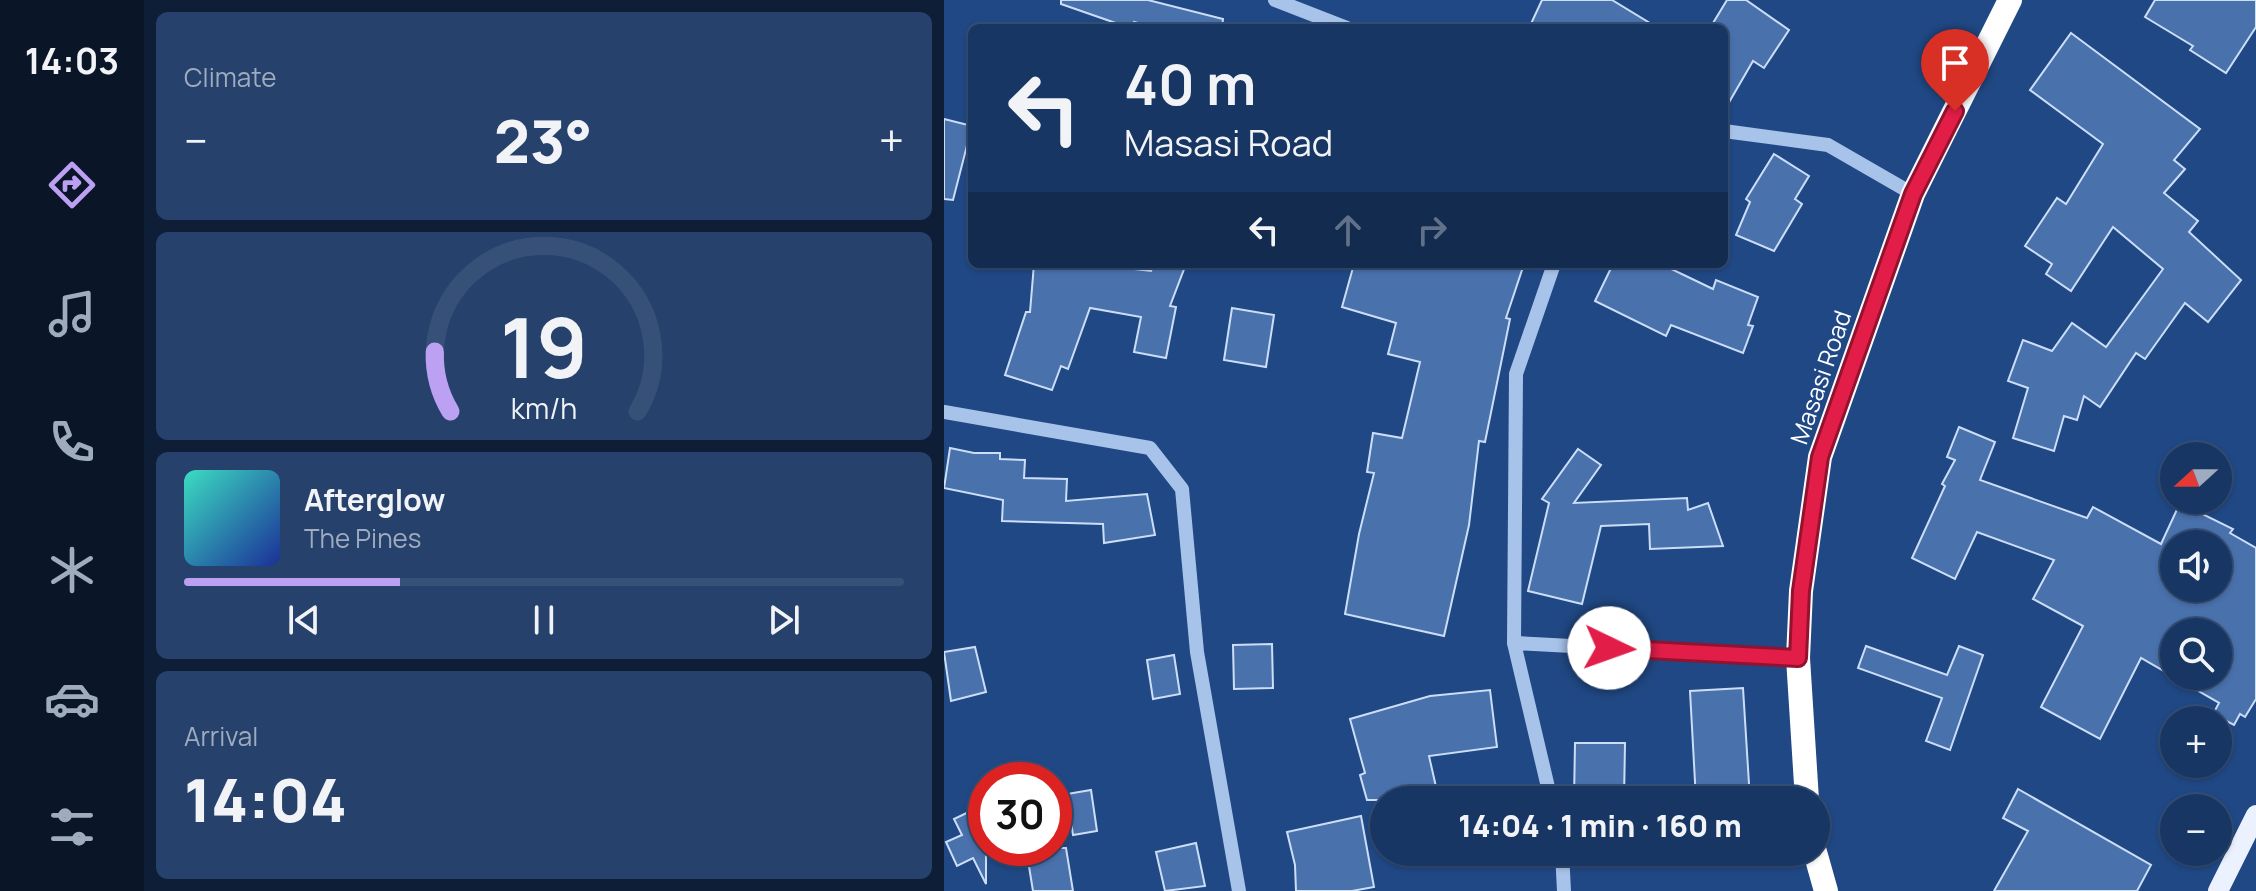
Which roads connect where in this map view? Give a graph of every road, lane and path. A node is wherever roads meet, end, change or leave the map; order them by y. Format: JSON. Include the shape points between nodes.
{"nodes":[{"id":1,"x":1275,"y":0,"type":"edge"},
{"id":2,"x":2010,"y":0,"type":"edge"},
{"id":3,"x":1337,"y":24,"type":"edge"},
{"id":4,"x":1728,"y":132,"type":"edge"},
{"id":5,"x":1913,"y":194,"type":"junction"},
{"id":6,"x":1553,"y":268,"type":"edge"},
{"id":7,"x":944,"y":412,"type":"edge"},
{"id":8,"x":1514,"y":643,"type":"junction"},
{"id":9,"x":1798,"y":658,"type":"junction"},
{"id":10,"x":1548,"y":786,"type":"edge"},
{"id":11,"x":1806,"y":786,"type":"edge"},
{"id":12,"x":2256,"y":815,"type":"edge"},
{"id":13,"x":1563,"y":866,"type":"edge"},
{"id":14,"x":1819,"y":866,"type":"edge"},
{"id":15,"x":1239,"y":891,"type":"edge"},
{"id":16,"x":1564,"y":891,"type":"edge"},
{"id":17,"x":1826,"y":891,"type":"edge"},
{"id":18,"x":2218,"y":891,"type":"edge"}],
"edges":[{"from":1,"to":3,"type":"street"},
{"from":2,"to":5,"type":"highway","name":"Masasi Road"},
{"from":4,"to":5,"type":"street","via":[[1828,145]]},
{"from":5,"to":9,"type":"highway","name":"Masasi Road","via":[[1820,457],[1801,591]]},
{"from":6,"to":8,"type":"street","via":[[1516,374]]},
{"from":7,"to":15,"type":"street","via":[[1150,448],[1182,489],[1197,652]]},
{"from":8,"to":9,"type":"street"},
{"from":8,"to":10,"type":"street"},
{"from":9,"to":11,"type":"highway","name":"Masasi Road"},
{"from":12,"to":18,"type":"main road"},
{"from":13,"to":16,"type":"street"},
{"from":14,"to":17,"type":"highway"}]}
